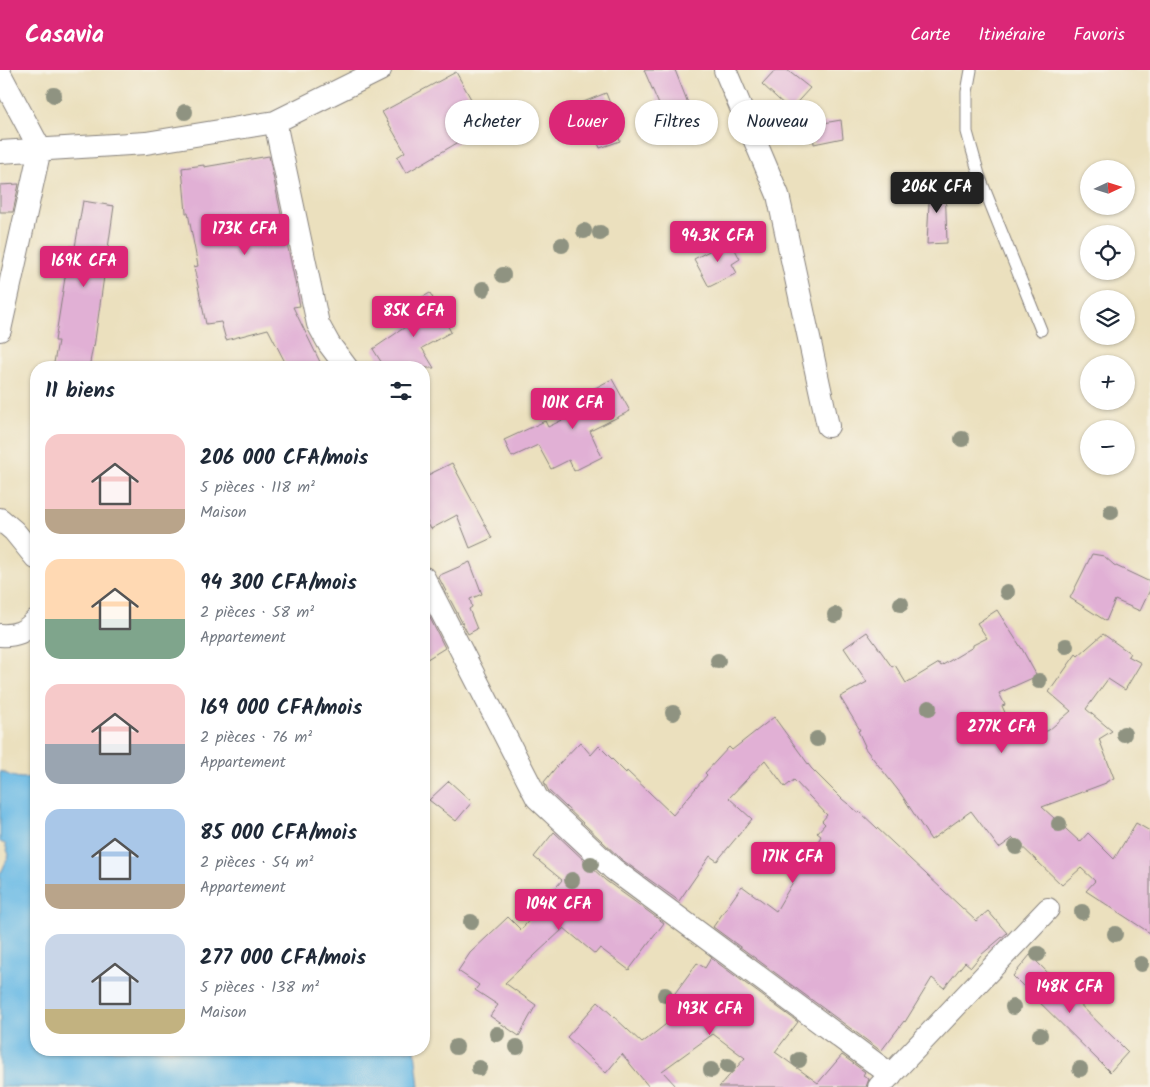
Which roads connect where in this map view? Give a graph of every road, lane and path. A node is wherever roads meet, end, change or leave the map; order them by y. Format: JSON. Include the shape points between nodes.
{"nodes":[{"id":1,"x":380,"y":70,"type":"edge"},
{"id":2,"x":725,"y":70,"type":"edge"},
{"id":3,"x":971,"y":70,"type":"edge"},
{"id":4,"x":0,"y":74,"type":"edge"},
{"id":5,"x":276,"y":122,"type":"junction"},
{"id":6,"x":40,"y":149,"type":"junction"},
{"id":7,"x":0,"y":152,"type":"edge"},
{"id":8,"x":0,"y":330,"type":"edge"},
{"id":9,"x":1041,"y":330,"type":"dead end"},
{"id":10,"x":341,"y":361,"type":"edge"},
{"id":11,"x":828,"y":426,"type":"dead end"},
{"id":12,"x":0,"y":520,"type":"edge"},
{"id":13,"x":30,"y":551,"type":"edge"},
{"id":14,"x":430,"y":590,"type":"edge"},
{"id":15,"x":30,"y":627,"type":"edge"},
{"id":16,"x":0,"y":635,"type":"edge"},
{"id":17,"x":1048,"y":909,"type":"dead end"},
{"id":18,"x":885,"y":1081,"type":"edge"}],
"edges":[{"from":1,"to":5,"type":"street"},
{"from":2,"to":11,"type":"street","via":[[778,195]]},
{"from":3,"to":9,"type":"lane","via":[[967,92],[967,132],[980,178]]},
{"from":4,"to":6,"type":"street"},
{"from":5,"to":6,"type":"street","via":[[146,143]]},
{"from":5,"to":10,"type":"street","via":[[318,324]]},
{"from":6,"to":7,"type":"street"},
{"from":6,"to":8,"type":"street"},
{"from":12,"to":13,"type":"street"},
{"from":14,"to":18,"type":"street","via":[[537,798],[613,869]]},
{"from":15,"to":16,"type":"street","via":[[10,635]]},
{"from":17,"to":18,"type":"street"}]}
